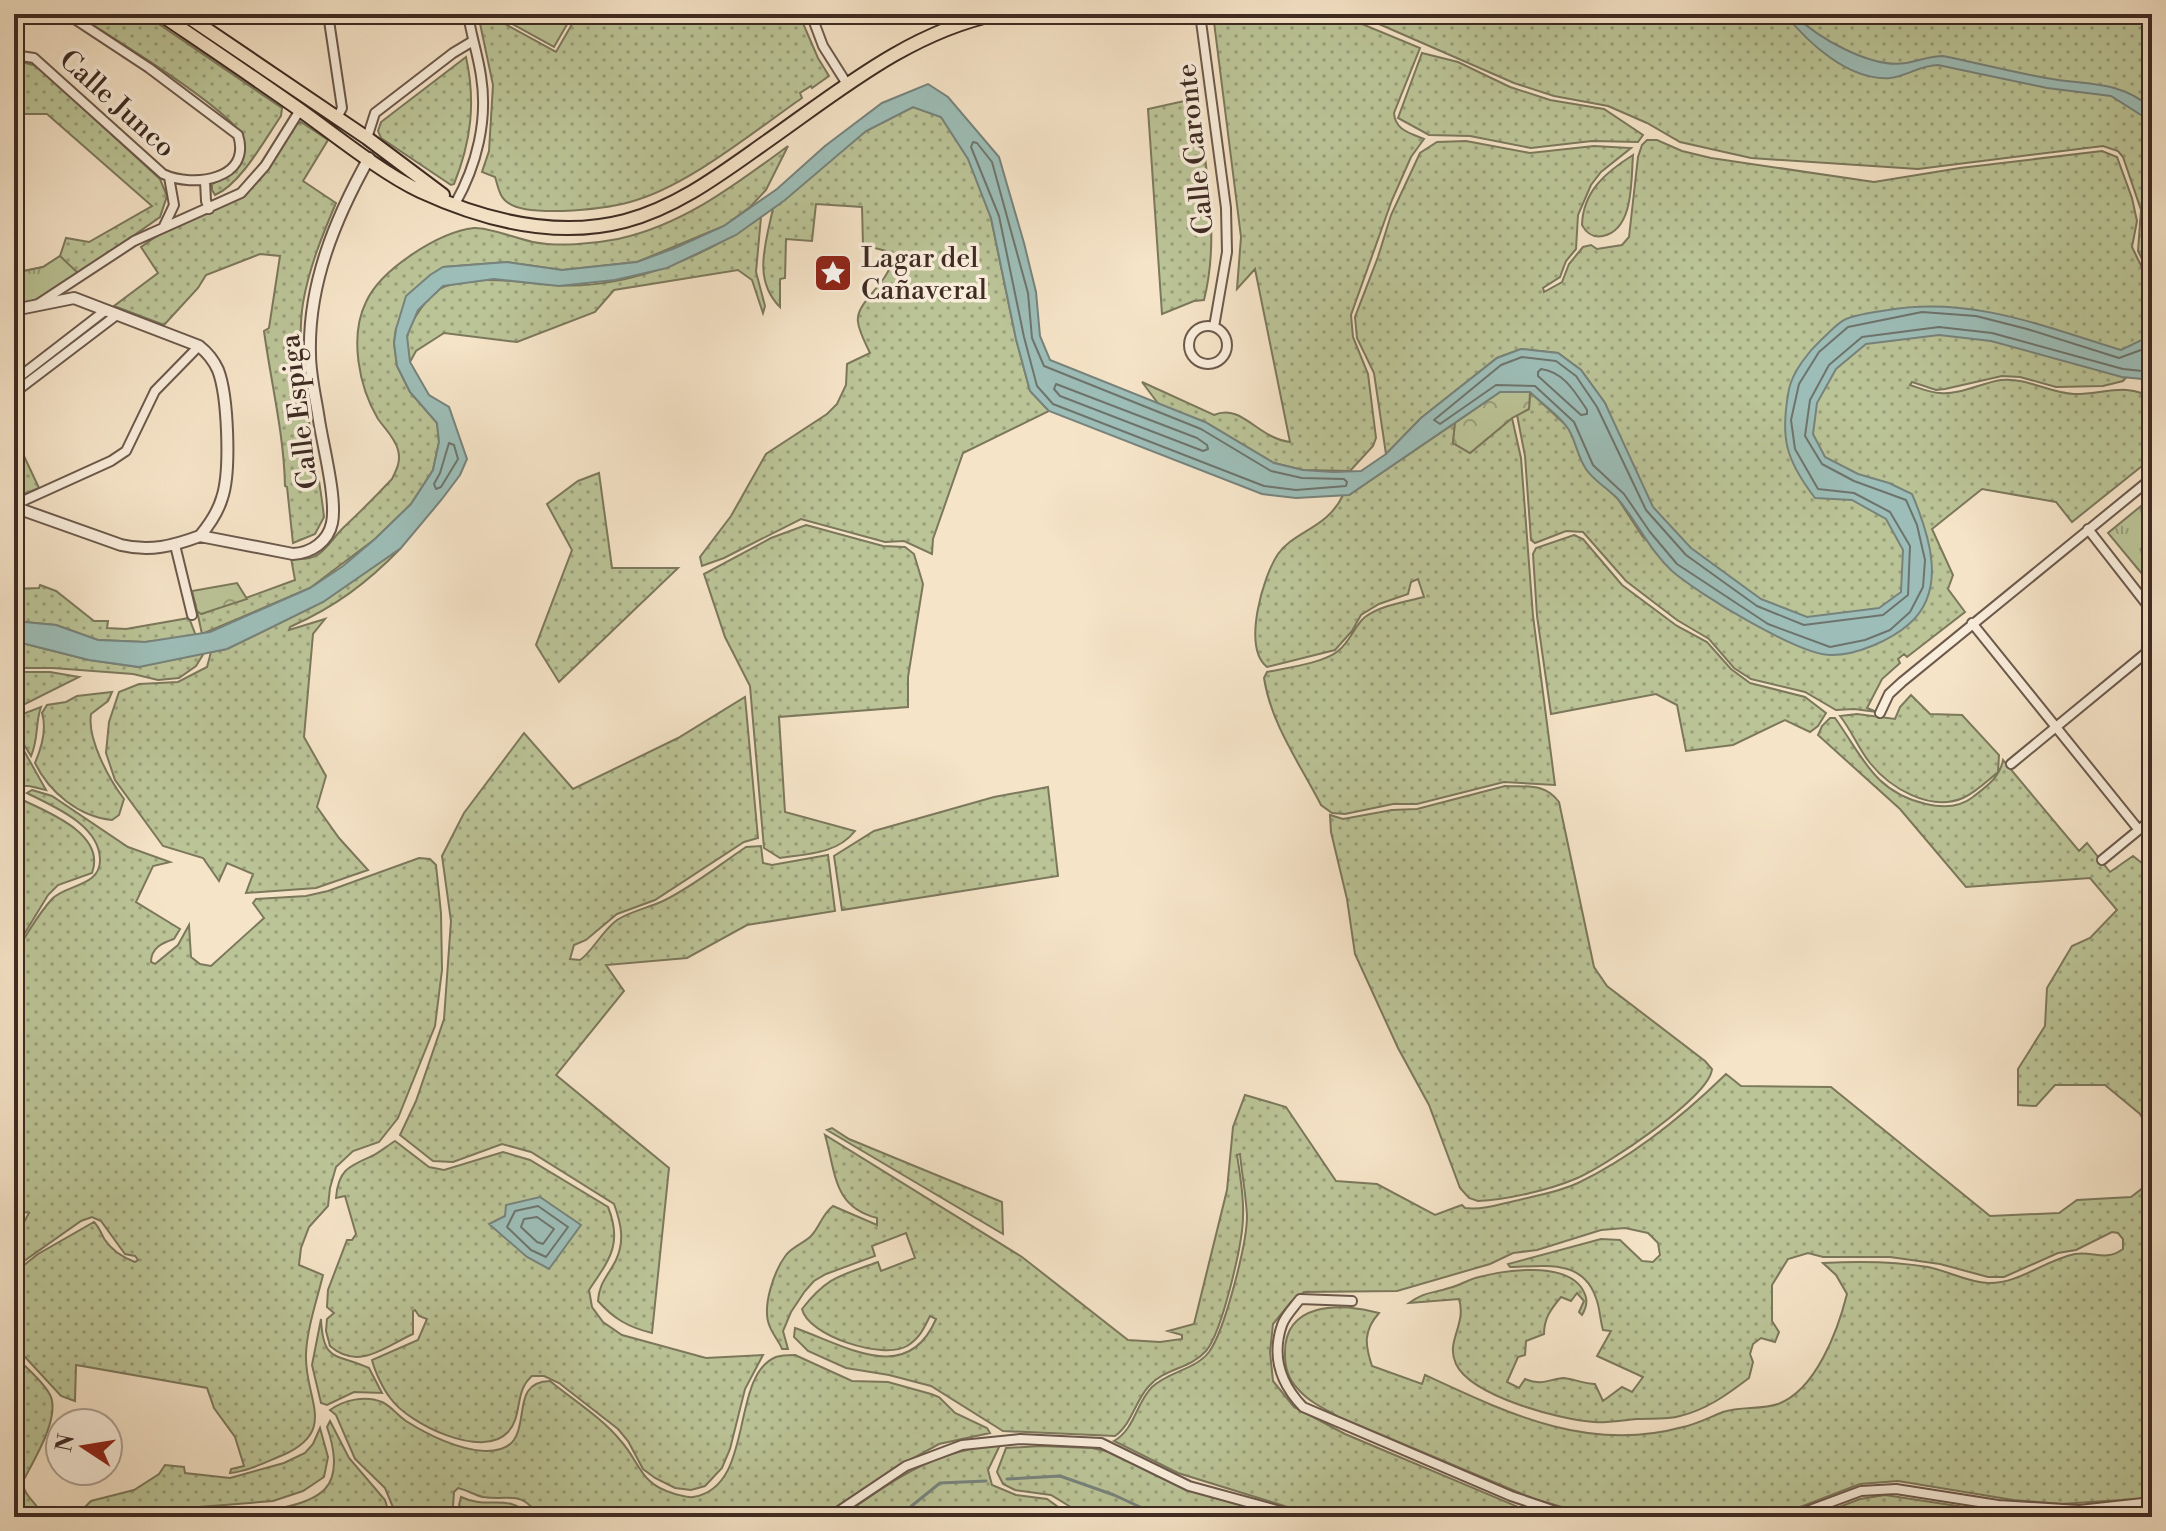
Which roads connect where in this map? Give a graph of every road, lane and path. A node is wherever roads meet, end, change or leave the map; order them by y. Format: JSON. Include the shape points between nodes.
{"nodes":[{"id":1,"x":67,"y":14,"type":"edge"},
{"id":2,"x":160,"y":14,"type":"edge"},
{"id":3,"x":184,"y":14,"type":"edge"},
{"id":4,"x":328,"y":14,"type":"edge"},
{"id":5,"x":468,"y":14,"type":"edge"},
{"id":6,"x":811,"y":14,"type":"edge"},
{"id":7,"x":997,"y":14,"type":"edge"},
{"id":8,"x":1200,"y":14,"type":"edge"},
{"id":9,"x":473,"y":41,"type":"junction"},
{"id":10,"x":14,"y":55,"type":"edge"},
{"id":11,"x":847,"y":84,"type":"junction"},
{"id":12,"x":300,"y":110,"type":"junction"},
{"id":13,"x":337,"y":118,"type":"junction"},
{"id":14,"x":367,"y":138,"type":"junction"},
{"id":15,"x":369,"y":158,"type":"junction"},
{"id":16,"x":169,"y":177,"type":"junction"},
{"id":17,"x":205,"y":181,"type":"junction"},
{"id":18,"x":437,"y":191,"type":"junction"},
{"id":19,"x":455,"y":204,"type":"junction"},
{"id":20,"x":174,"y":205,"type":"junction"},
{"id":21,"x":209,"y":209,"type":"junction"},
{"id":22,"x":183,"y":218,"type":"junction"},
{"id":23,"x":164,"y":226,"type":"junction"},
{"id":24,"x":70,"y":284,"type":"junction"},
{"id":25,"x":74,"y":298,"type":"junction"},
{"id":26,"x":37,"y":305,"type":"junction"},
{"id":27,"x":14,"y":310,"type":"edge"},
{"id":28,"x":106,"y":310,"type":"junction"},
{"id":29,"x":118,"y":314,"type":"junction"},
{"id":30,"x":1214,"y":327,"type":"junction"},
{"id":31,"x":199,"y":346,"type":"junction"},
{"id":32,"x":14,"y":381,"type":"edge"},
{"id":33,"x":14,"y":393,"type":"edge"},
{"id":34,"x":2152,"y":478,"type":"edge"},
{"id":35,"x":14,"y":506,"type":"edge"},
{"id":36,"x":2088,"y":529,"type":"junction"},
{"id":37,"x":200,"y":536,"type":"junction"},
{"id":38,"x":175,"y":545,"type":"junction"},
{"id":39,"x":2152,"y":611,"type":"edge"},
{"id":40,"x":192,"y":615,"type":"dead end"},
{"id":41,"x":1972,"y":623,"type":"junction"},
{"id":42,"x":2152,"y":648,"type":"edge"},
{"id":43,"x":1880,"y":713,"type":"dead end"},
{"id":44,"x":2055,"y":727,"type":"junction"},
{"id":45,"x":2011,"y":764,"type":"dead end"},
{"id":46,"x":2152,"y":819,"type":"edge"},
{"id":47,"x":2139,"y":830,"type":"junction"},
{"id":48,"x":2102,"y":860,"type":"dead end"},
{"id":49,"x":1352,"y":1301,"type":"dead end"},
{"id":50,"x":2152,"y":1502,"type":"edge"},
{"id":51,"x":830,"y":1517,"type":"edge"},
{"id":52,"x":1302,"y":1517,"type":"edge"},
{"id":53,"x":1573,"y":1517,"type":"edge"},
{"id":54,"x":1791,"y":1517,"type":"edge"}],
"edges":[{"from":1,"to":17,"type":"street","name":"Calle Junco","via":[[238,135],[238,157],[222,175]]},
{"from":2,"to":12,"type":"main road"},
{"from":3,"to":13,"type":"main road"},
{"from":4,"to":13,"type":"street","via":[[342,108]]},
{"from":5,"to":9,"type":"street"},
{"from":6,"to":11,"type":"street"},
{"from":7,"to":11,"type":"main road","via":[[909,44]]},
{"from":8,"to":30,"type":"street","name":"Calle Caronte","via":[[1226,208],[1227,252]]},
{"from":9,"to":14,"type":"street","via":[[375,113]]},
{"from":9,"to":19,"type":"street","via":[[483,117],[476,155]]},
{"from":10,"to":16,"type":"street","name":"Calle Junco","via":[[34,58]]},
{"from":11,"to":19,"type":"main road","via":[[697,189],[625,221],[550,228]]},
{"from":12,"to":15,"type":"main road"},
{"from":12,"to":21,"type":"street","via":[[250,185]]},
{"from":13,"to":14,"type":"main road"},
{"from":14,"to":18,"type":"main road"},
{"from":15,"to":18,"type":"main road","via":[[382,159]]},
{"from":15,"to":19,"type":"main road","via":[[418,190]]},
{"from":15,"to":37,"type":"street","name":"Calle Espiga","via":[[324,257],[312,309],[310,355],[334,509],[328,535],[304,554]]},
{"from":16,"to":17,"type":"street","name":"Calle Junco"},
{"from":16,"to":20,"type":"street"},
{"from":17,"to":21,"type":"street"},
{"from":18,"to":19,"type":"main road"},
{"from":20,"to":22,"type":"street"},
{"from":20,"to":23,"type":"street"},
{"from":21,"to":22,"type":"street"},
{"from":22,"to":23,"type":"street"},
{"from":23,"to":24,"type":"street"},
{"from":24,"to":25,"type":"street","via":[[65,291]]},
{"from":24,"to":26,"type":"street"},
{"from":25,"to":26,"type":"street"},
{"from":25,"to":28,"type":"street"},
{"from":26,"to":27,"type":"street"},
{"from":28,"to":29,"type":"street"},
{"from":28,"to":32,"type":"street"},
{"from":29,"to":31,"type":"street"},
{"from":29,"to":33,"type":"street"},
{"from":30,"to":30,"type":"street","via":[[1203,326],[1189,341],[1196,361],[1217,362],[1224,354],[1227,343]]},
{"from":31,"to":35,"type":"street","via":[[155,391],[126,451]]},
{"from":31,"to":37,"type":"street","via":[[211,356],[221,379],[227,475],[222,500]]},
{"from":34,"to":36,"type":"street"},
{"from":35,"to":38,"type":"street","via":[[121,545]]},
{"from":36,"to":39,"type":"street"},
{"from":36,"to":41,"type":"street"},
{"from":37,"to":38,"type":"street"},
{"from":38,"to":40,"type":"street"},
{"from":41,"to":43,"type":"street","via":[[1889,694]]},
{"from":41,"to":44,"type":"street"},
{"from":42,"to":44,"type":"street"},
{"from":44,"to":45,"type":"street"},
{"from":44,"to":47,"type":"street"},
{"from":46,"to":47,"type":"street"},
{"from":47,"to":48,"type":"street"},
{"from":49,"to":53,"type":"street","via":[[1300,1299],[1282,1323],[1276,1357],[1288,1391],[1303,1407]]},
{"from":50,"to":54,"type":"street","via":[[2079,1510],[1998,1505],[1896,1489],[1861,1491]]},
{"from":51,"to":52,"type":"street","via":[[906,1466],[962,1445],[1020,1439],[1101,1443],[1189,1486]]}]}
